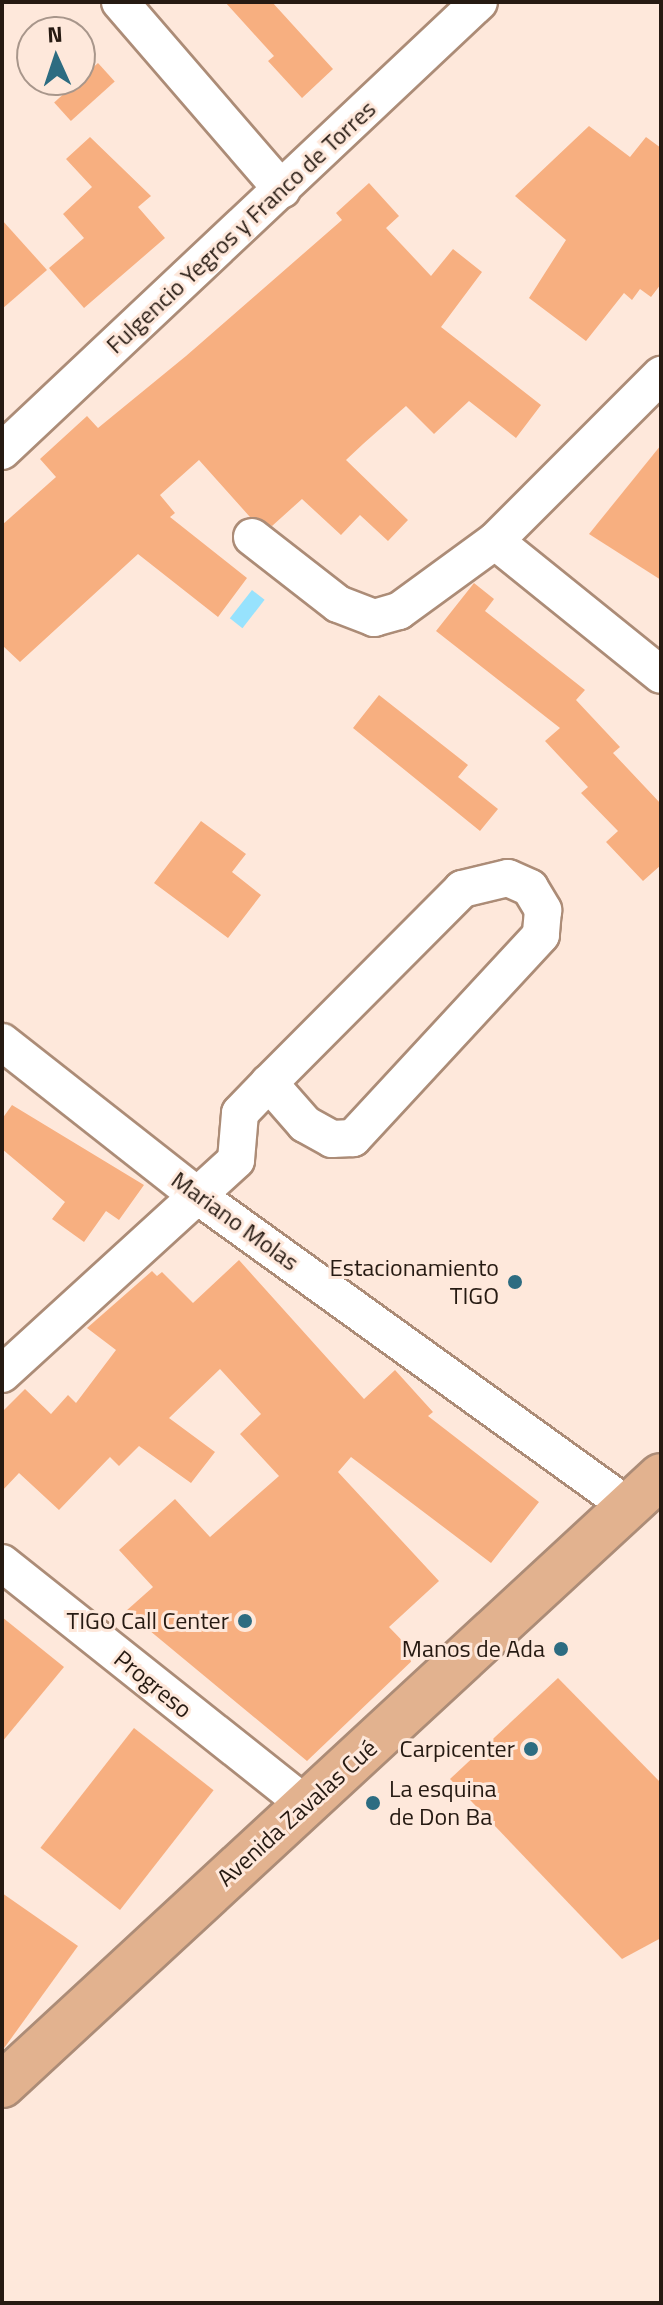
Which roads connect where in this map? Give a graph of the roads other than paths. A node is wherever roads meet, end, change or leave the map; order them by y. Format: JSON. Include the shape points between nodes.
{"nodes":[{"id":1,"x":120,"y":2,"type":"edge"},
{"id":2,"x":479,"y":2,"type":"edge"},
{"id":3,"x":282,"y":190,"type":"junction"},
{"id":4,"x":661,"y":375,"type":"edge"},
{"id":5,"x":5,"y":441,"type":"edge"},
{"id":6,"x":252,"y":537,"type":"dead end"},
{"id":7,"x":495,"y":541,"type":"junction"},
{"id":8,"x":661,"y":675,"type":"edge"},
{"id":9,"x":2,"y":1042,"type":"edge"},
{"id":10,"x":269,"y":1083,"type":"junction"},
{"id":11,"x":195,"y":1194,"type":"junction"},
{"id":12,"x":2,"y":1374,"type":"edge"},
{"id":13,"x":661,"y":1476,"type":"edge"},
{"id":14,"x":628,"y":1506,"type":"junction"},
{"id":15,"x":2,"y":1563,"type":"edge"},
{"id":16,"x":305,"y":1804,"type":"junction"},
{"id":17,"x":2,"y":2085,"type":"edge"}],
"edges":[{"from":1,"to":3,"type":"street"},
{"from":2,"to":3,"type":"street","name":"Fulgencio Yegros y Franco de Torres"},
{"from":3,"to":5,"type":"street","name":"Fulgencio Yegros y Franco de Torres"},
{"from":4,"to":7,"type":"street"},
{"from":6,"to":7,"type":"street","via":[[338,604],[374,618],[399,611]]},
{"from":7,"to":8,"type":"street"},
{"from":9,"to":11,"type":"street","name":"Mariano Molas"},
{"from":10,"to":10,"type":"street","via":[[462,889],[508,878],[530,888],[543,910],[541,935],[353,1138],[332,1139],[305,1124]]},
{"from":10,"to":11,"type":"street","via":[[240,1113],[236,1160]]},
{"from":11,"to":12,"type":"street"},
{"from":11,"to":14,"type":"street","name":"Mariano Molas"},
{"from":13,"to":14,"type":"main road","name":"Avenida Zavalas Cué"},
{"from":14,"to":16,"type":"main road","name":"Avenida Zavalas Cué"},
{"from":15,"to":16,"type":"street","name":"Progreso"},
{"from":16,"to":17,"type":"main road","name":"Avenida Zavalas Cué"}]}
